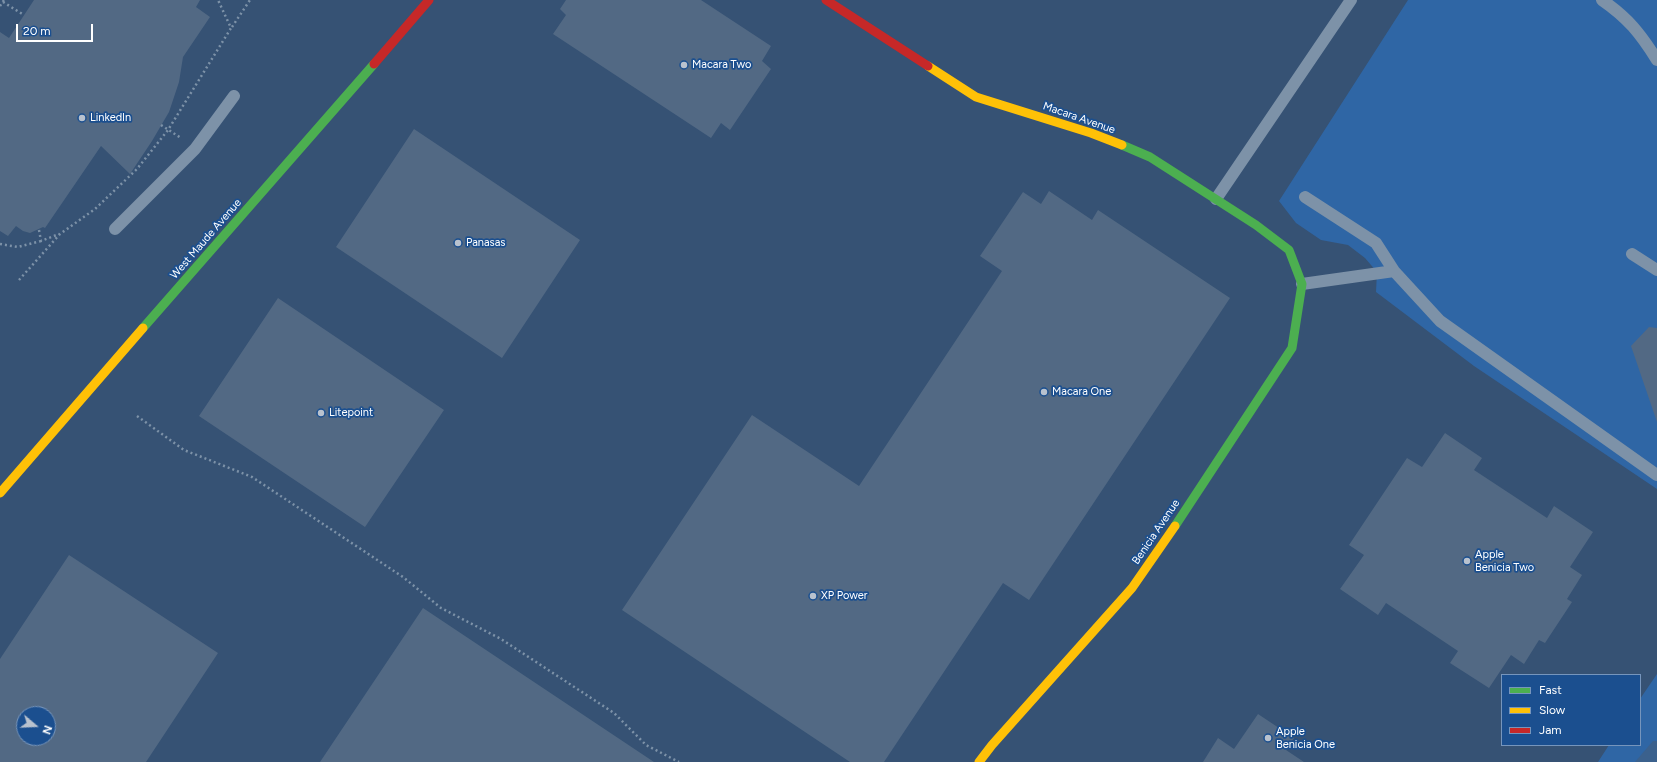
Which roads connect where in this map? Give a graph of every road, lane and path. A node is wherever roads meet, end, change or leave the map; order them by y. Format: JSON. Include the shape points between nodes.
{"nodes":[{"id":1,"x":218,"y":0,"type":"edge"},
{"id":2,"x":250,"y":0,"type":"edge"},
{"id":3,"x":429,"y":0,"type":"edge"},
{"id":4,"x":826,"y":0,"type":"edge"},
{"id":5,"x":1351,"y":0,"type":"edge"},
{"id":6,"x":1602,"y":0,"type":"edge"},
{"id":7,"x":4,"y":1,"type":"edge"},
{"id":8,"x":0,"y":6,"type":"edge"},
{"id":9,"x":24,"y":15,"type":"dead end"},
{"id":10,"x":231,"y":28,"type":"junction"},
{"id":11,"x":1657,"y":60,"type":"edge"},
{"id":12,"x":234,"y":96,"type":"dead end"},
{"id":13,"x":161,"y":125,"type":"dead end"},
{"id":14,"x":168,"y":130,"type":"junction"},
{"id":15,"x":183,"y":139,"type":"dead end"},
{"id":16,"x":1305,"y":197,"type":"dead end"},
{"id":17,"x":1216,"y":199,"type":"junction"},
{"id":18,"x":115,"y":229,"type":"dead end"},
{"id":19,"x":39,"y":230,"type":"dead end"},
{"id":20,"x":60,"y":234,"type":"junction"},
{"id":21,"x":41,"y":241,"type":"junction"},
{"id":22,"x":0,"y":244,"type":"edge"},
{"id":23,"x":1632,"y":254,"type":"dead end"},
{"id":24,"x":1657,"y":270,"type":"edge"},
{"id":25,"x":1394,"y":271,"type":"junction"},
{"id":26,"x":19,"y":280,"type":"dead end"},
{"id":27,"x":1302,"y":284,"type":"junction"},
{"id":28,"x":137,"y":416,"type":"dead end"},
{"id":29,"x":1657,"y":475,"type":"edge"},
{"id":30,"x":0,"y":493,"type":"edge"},
{"id":31,"x":679,"y":762,"type":"edge"},
{"id":32,"x":979,"y":762,"type":"edge"}],
"edges":[{"from":1,"to":10,"type":"path"},
{"from":2,"to":10,"type":"path"},
{"from":3,"to":30,"type":"street","name":"West Maude Avenue"},
{"from":4,"to":17,"type":"street","name":"Macara Avenue","via":[[976,98],[1091,133],[1150,157]]},
{"from":5,"to":17,"type":"lane"},
{"from":6,"to":11,"type":"lane","via":[[1627,19]]},
{"from":7,"to":8,"type":"path"},
{"from":7,"to":9,"type":"path"},
{"from":10,"to":14,"type":"path"},
{"from":12,"to":18,"type":"lane","via":[[195,148]]},
{"from":13,"to":14,"type":"path"},
{"from":14,"to":15,"type":"path"},
{"from":14,"to":20,"type":"path","via":[[138,170],[95,209]]},
{"from":16,"to":25,"type":"lane","via":[[1376,243]]},
{"from":17,"to":27,"type":"street","name":"Macara Avenue","via":[[1289,250]]},
{"from":19,"to":21,"type":"path"},
{"from":20,"to":21,"type":"path"},
{"from":20,"to":26,"type":"path"},
{"from":21,"to":22,"type":"path","via":[[18,247]]},
{"from":23,"to":24,"type":"lane"},
{"from":25,"to":27,"type":"lane"},
{"from":25,"to":29,"type":"lane","via":[[1440,321]]},
{"from":27,"to":32,"type":"street","name":"Benicia Avenue","via":[[1292,348],[1145,570]]},
{"from":28,"to":31,"type":"path","via":[[184,450],[252,477],[403,577],[441,608],[501,639],[614,713],[646,745]]}]}
